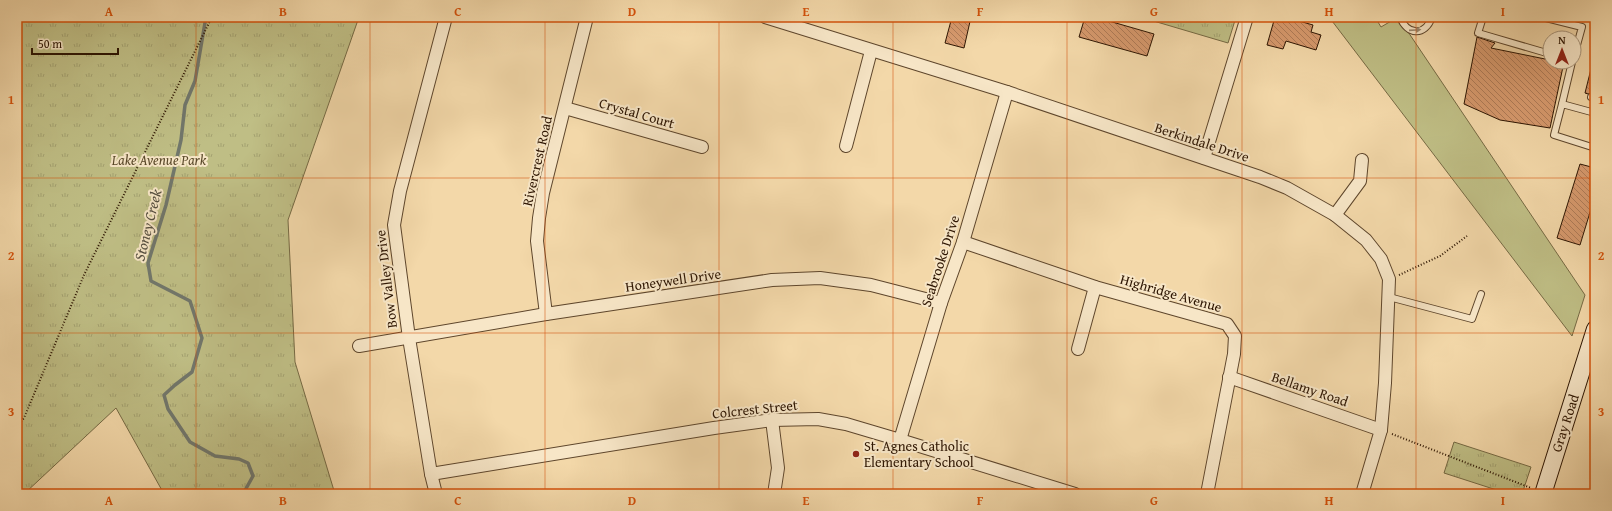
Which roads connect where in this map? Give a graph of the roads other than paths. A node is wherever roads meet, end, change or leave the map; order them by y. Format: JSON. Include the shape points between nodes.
{"nodes":[{"id":1,"x":446,"y":17,"type":"edge"},
{"id":2,"x":587,"y":17,"type":"edge"},
{"id":3,"x":765,"y":17,"type":"edge"},
{"id":4,"x":1247,"y":17,"type":"edge"},
{"id":5,"x":1400,"y":17,"type":"edge"},
{"id":6,"x":1432,"y":17,"type":"edge"},
{"id":7,"x":1483,"y":17,"type":"edge"},
{"id":8,"x":1545,"y":17,"type":"edge"},
{"id":9,"x":1581,"y":30,"type":"edge"},
{"id":10,"x":871,"y":51,"type":"junction"},
{"id":11,"x":1542,"y":52,"type":"edge"},
{"id":12,"x":1570,"y":70,"type":"edge"},
{"id":13,"x":1007,"y":92,"type":"junction"},
{"id":14,"x":1562,"y":104,"type":"junction"},
{"id":15,"x":565,"y":108,"type":"junction"},
{"id":16,"x":1595,"y":113,"type":"edge"},
{"id":17,"x":846,"y":146,"type":"dead end"},
{"id":18,"x":702,"y":147,"type":"dead end"},
{"id":19,"x":1595,"y":148,"type":"edge"},
{"id":20,"x":1204,"y":158,"type":"junction"},
{"id":21,"x":1362,"y":160,"type":"dead end"},
{"id":22,"x":1335,"y":215,"type":"junction"},
{"id":23,"x":963,"y":242,"type":"junction"},
{"id":24,"x":1095,"y":287,"type":"junction"},
{"id":25,"x":1480,"y":294,"type":"dead end"},
{"id":26,"x":1389,"y":297,"type":"junction"},
{"id":27,"x":941,"y":303,"type":"junction"},
{"id":28,"x":546,"y":314,"type":"junction"},
{"id":29,"x":1595,"y":329,"type":"edge"},
{"id":30,"x":409,"y":338,"type":"junction"},
{"id":31,"x":359,"y":346,"type":"dead end"},
{"id":32,"x":1078,"y":348,"type":"dead end"},
{"id":33,"x":1229,"y":376,"type":"junction"},
{"id":34,"x":772,"y":420,"type":"junction"},
{"id":35,"x":1381,"y":430,"type":"junction"},
{"id":36,"x":900,"y":440,"type":"junction"},
{"id":37,"x":431,"y":474,"type":"junction"},
{"id":38,"x":436,"y":494,"type":"edge"},
{"id":39,"x":774,"y":494,"type":"edge"},
{"id":40,"x":1075,"y":494,"type":"edge"},
{"id":41,"x":1207,"y":494,"type":"edge"},
{"id":42,"x":1362,"y":494,"type":"edge"},
{"id":43,"x":1544,"y":494,"type":"edge"}],
"edges":[{"from":1,"to":30,"type":"street","name":"Bow Valley Drive","via":[[400,191],[394,225]]},
{"from":2,"to":15,"type":"street","name":"Rivercrest Road"},
{"from":3,"to":10,"type":"street","name":"Berkindale Drive"},
{"from":4,"to":20,"type":"street"},
{"from":5,"to":6,"type":"lane","one_way":true,"via":[[1408,30],[1417,31],[1425,28]]},
{"from":7,"to":11,"type":"lane","via":[[1478,33]]},
{"from":8,"to":9,"type":"lane","via":[[1582,27]]},
{"from":10,"to":13,"type":"street","name":"Berkindale Drive"},
{"from":10,"to":17,"type":"street"},
{"from":12,"to":14,"type":"lane"},
{"from":13,"to":20,"type":"street","name":"Berkindale Drive"},
{"from":13,"to":23,"type":"street","name":"Seabrooke Drive"},
{"from":14,"to":16,"type":"lane"},
{"from":14,"to":19,"type":"lane","via":[[1554,135]]},
{"from":15,"to":18,"type":"street","name":"Crystal Court"},
{"from":15,"to":28,"type":"street","name":"Rivercrest Road","via":[[539,218],[537,241]]},
{"from":20,"to":22,"type":"street","name":"Berkindale Drive","via":[[1287,188]]},
{"from":21,"to":22,"type":"street","via":[[1360,181]]},
{"from":22,"to":26,"type":"street","name":"Berkindale Drive","via":[[1366,240],[1381,259],[1389,279]]},
{"from":23,"to":24,"type":"street","name":"Highridge Avenue"},
{"from":23,"to":27,"type":"street","name":"Seabrooke Drive"},
{"from":24,"to":32,"type":"street"},
{"from":24,"to":33,"type":"street","name":"Highridge Avenue","via":[[1227,324],[1235,336]]},
{"from":25,"to":26,"type":"lane","via":[[1472,319]]},
{"from":26,"to":35,"type":"street","name":"Berkindale Drive"},
{"from":27,"to":28,"type":"street","name":"Honeywell Drive","via":[[871,285],[820,278],[772,280]]},
{"from":27,"to":36,"type":"street","name":"Seabrooke Drive"},
{"from":28,"to":30,"type":"street","name":"Honeywell Drive"},
{"from":29,"to":43,"type":"main road","name":"Gray Road"},
{"from":30,"to":31,"type":"street","name":"Honeywell Drive"},
{"from":30,"to":37,"type":"street","name":"Bow Valley Drive"},
{"from":33,"to":35,"type":"street","name":"Bellamy Road"},
{"from":33,"to":41,"type":"street","name":"Highridge Avenue"},
{"from":34,"to":36,"type":"street","name":"Colcrest Street","via":[[818,418]]},
{"from":34,"to":37,"type":"street","name":"Colcrest Street"},
{"from":34,"to":39,"type":"street","via":[[778,468]]},
{"from":35,"to":42,"type":"street","name":"Berkindale Drive"},
{"from":36,"to":40,"type":"street","name":"Colcrest Street"},
{"from":37,"to":38,"type":"street","name":"Bow Valley Drive"}]}
